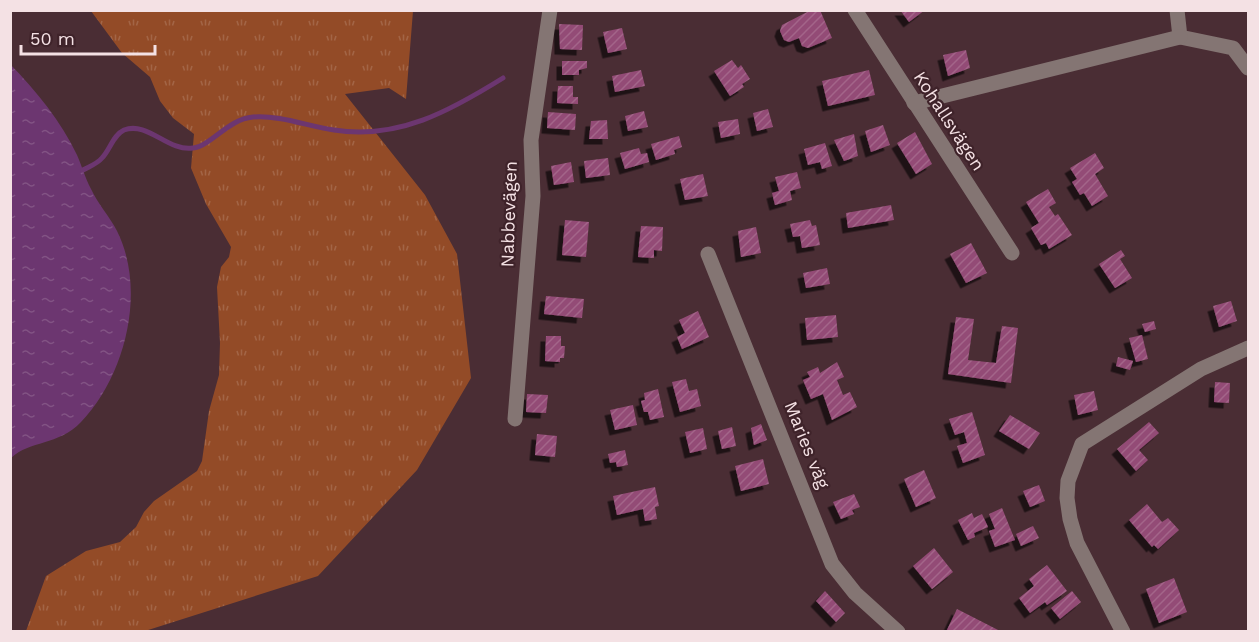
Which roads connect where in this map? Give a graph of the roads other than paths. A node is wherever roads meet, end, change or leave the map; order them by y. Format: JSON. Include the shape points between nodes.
{"nodes":[{"id":1,"x":550,"y":10,"type":"edge"},
{"id":2,"x":855,"y":10,"type":"edge"},
{"id":3,"x":1177,"y":10,"type":"edge"},
{"id":4,"x":1180,"y":37,"type":"junction"},
{"id":5,"x":1248,"y":68,"type":"edge"},
{"id":6,"x":914,"y":103,"type":"junction"},
{"id":7,"x":1012,"y":253,"type":"dead end"},
{"id":8,"x":708,"y":254,"type":"dead end"},
{"id":9,"x":1248,"y":348,"type":"edge"},
{"id":10,"x":515,"y":419,"type":"dead end"},
{"id":11,"x":898,"y":632,"type":"edge"},
{"id":12,"x":1123,"y":632,"type":"edge"}],
"edges":[{"from":1,"to":10,"type":"street","name":"Nabbevägen","via":[[531,140],[532,196]]},
{"from":2,"to":6,"type":"street","name":"Kohallsvägen"},
{"from":3,"to":4,"type":"street"},
{"from":4,"to":5,"type":"street","via":[[1233,48]]},
{"from":4,"to":6,"type":"street"},
{"from":6,"to":7,"type":"street","name":"Kohallsvägen"},
{"from":8,"to":11,"type":"street","name":"Maries väg","via":[[832,564],[855,593]]},
{"from":9,"to":12,"type":"street","via":[[1192,374],[1082,444],[1068,481],[1070,519],[1077,543]]}]}
